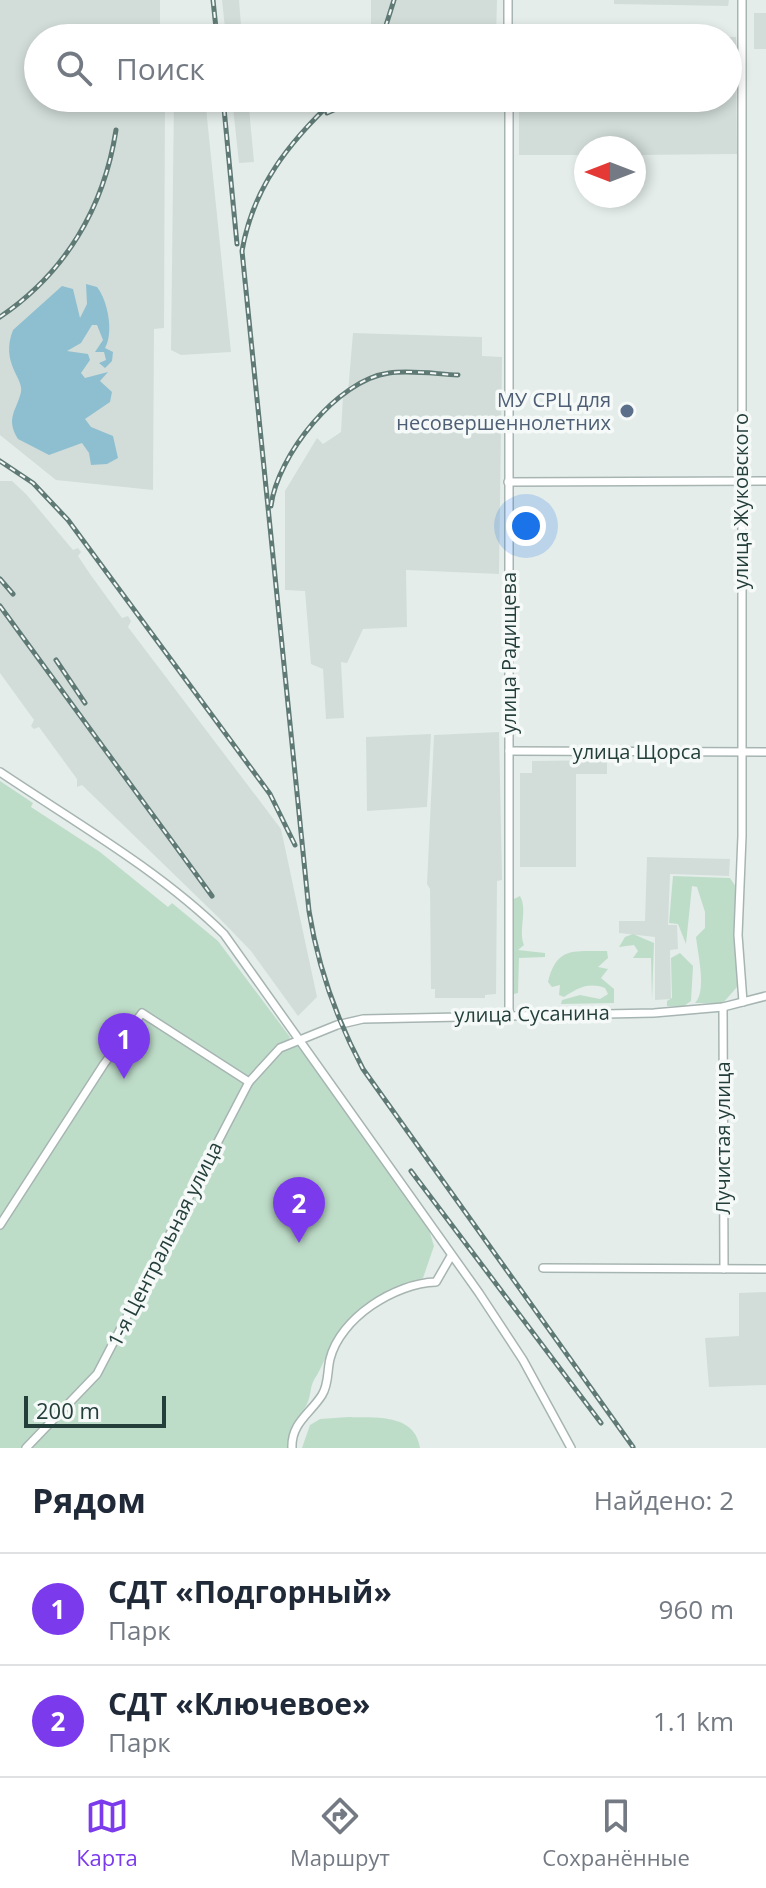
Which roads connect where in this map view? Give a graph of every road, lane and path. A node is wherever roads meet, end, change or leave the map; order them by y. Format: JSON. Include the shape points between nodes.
{"nodes":[{"id":1,"x":508,"y":0,"type":"edge"},
{"id":2,"x":742,"y":0,"type":"edge"},
{"id":3,"x":508,"y":24,"type":"edge"},
{"id":4,"x":742,"y":24,"type":"edge"},
{"id":5,"x":509,"y":112,"type":"edge"},
{"id":6,"x":742,"y":112,"type":"edge"},
{"id":7,"x":741,"y":480,"type":"junction"},
{"id":8,"x":766,"y":481,"type":"edge"},
{"id":9,"x":508,"y":482,"type":"junction"},
{"id":10,"x":509,"y":751,"type":"junction"},
{"id":11,"x":741,"y":752,"type":"junction"},
{"id":12,"x":766,"y":752,"type":"edge"},
{"id":13,"x":0,"y":772,"type":"edge"},
{"id":14,"x":766,"y":996,"type":"edge"},
{"id":15,"x":743,"y":1002,"type":"junction"},
{"id":16,"x":723,"y":1007,"type":"junction"},
{"id":17,"x":509,"y":1016,"type":"junction"},
{"id":18,"x":300,"y":1040,"type":"junction"},
{"id":19,"x":249,"y":1082,"type":"junction"},
{"id":20,"x":0,"y":1225,"type":"edge"},
{"id":21,"x":451,"y":1256,"type":"junction"},
{"id":22,"x":543,"y":1268,"type":"dead end"},
{"id":23,"x":724,"y":1269,"type":"junction"},
{"id":24,"x":766,"y":1269,"type":"edge"},
{"id":25,"x":26,"y":1448,"type":"edge"},
{"id":26,"x":292,"y":1448,"type":"edge"},
{"id":27,"x":571,"y":1448,"type":"edge"}],
"edges":[{"from":1,"to":3,"type":"street"},
{"from":2,"to":4,"type":"street","name":"улица Жуковского"},
{"from":5,"to":9,"type":"street","name":"улица Радищева"},
{"from":6,"to":7,"type":"street","name":"улица Жуковского"},
{"from":7,"to":8,"type":"street"},
{"from":7,"to":9,"type":"street"},
{"from":7,"to":11,"type":"street","name":"улица Жуковского"},
{"from":9,"to":10,"type":"street","name":"улица Радищева"},
{"from":10,"to":11,"type":"street","name":"улица Щорса"},
{"from":10,"to":17,"type":"street","name":"улица Радищева"},
{"from":11,"to":12,"type":"street","name":"улица Щорса"},
{"from":11,"to":15,"type":"street","name":"улица Жуковского","via":[[738,935]]},
{"from":13,"to":18,"type":"street","via":[[200,911],[224,934]]},
{"from":14,"to":15,"type":"street","name":"улица Сусанина"},
{"from":15,"to":16,"type":"street","name":"улица Сусанина"},
{"from":16,"to":17,"type":"street","name":"улица Сусанина"},
{"from":16,"to":23,"type":"street","name":"Лучистая улица"},
{"from":17,"to":18,"type":"street","name":"улица Сусанина","via":[[363,1019]]},
{"from":18,"to":19,"type":"street","name":"1-я Центральная улица","via":[[280,1048]]},
{"from":18,"to":21,"type":"street"},
{"from":19,"to":20,"type":"street","via":[[142,1013]]},
{"from":19,"to":25,"type":"street","name":"1-я Центральная улица","via":[[97,1374]]},
{"from":21,"to":26,"type":"street","via":[[436,1282],[386,1298],[347,1328],[330,1359],[321,1396],[296,1426]]},
{"from":21,"to":27,"type":"street","via":[[523,1360]]},
{"from":22,"to":23,"type":"street"},
{"from":23,"to":24,"type":"street"}]}
